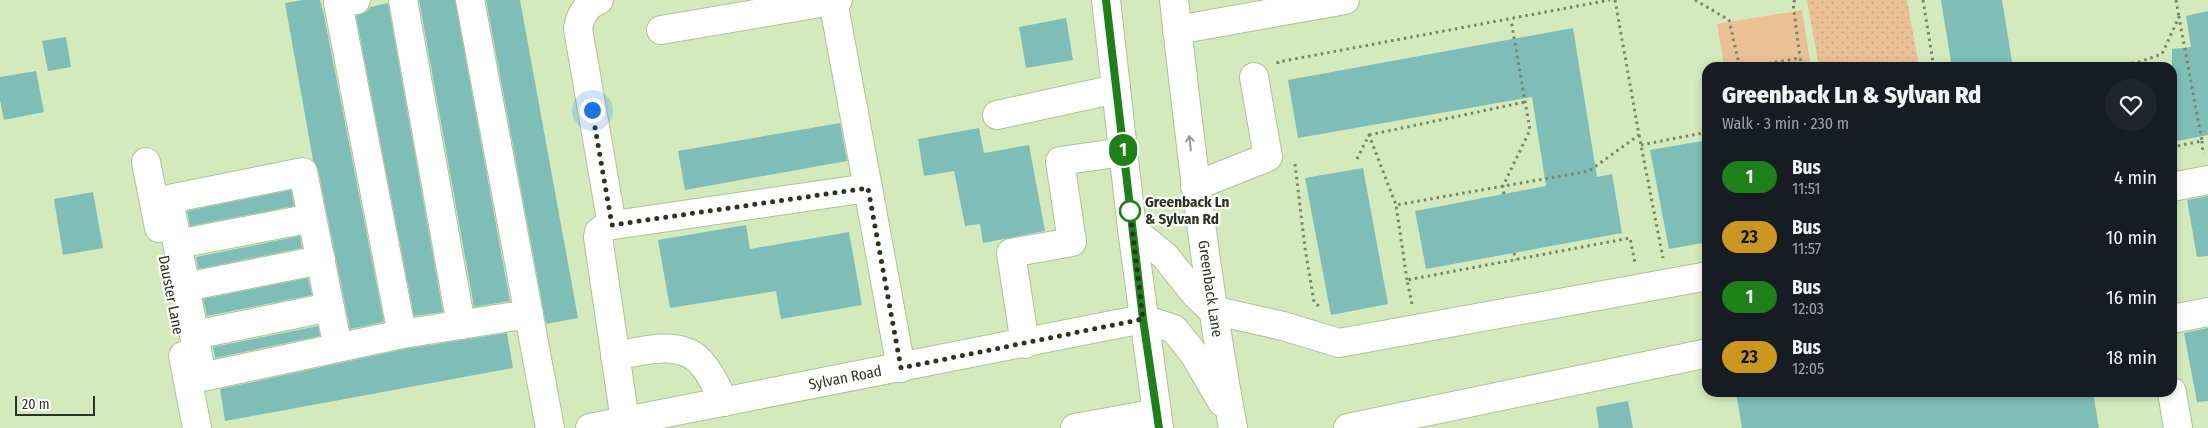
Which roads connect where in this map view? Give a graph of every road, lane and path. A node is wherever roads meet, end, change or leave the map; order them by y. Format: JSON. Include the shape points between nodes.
{"nodes":[{"id":1,"x":356,"y":0,"type":"edge"},
{"id":2,"x":402,"y":0,"type":"edge"},
{"id":3,"x":470,"y":0,"type":"edge"},
{"id":4,"x":598,"y":0,"type":"edge"},
{"id":5,"x":836,"y":0,"type":"edge"},
{"id":6,"x":1106,"y":0,"type":"edge"},
{"id":7,"x":1174,"y":0,"type":"edge"},
{"id":8,"x":1346,"y":0,"type":"edge"},
{"id":9,"x":1610,"y":0,"type":"edge"},
{"id":10,"x":1615,"y":0,"type":"edge"},
{"id":11,"x":1695,"y":0,"type":"edge"},
{"id":12,"x":1795,"y":0,"type":"edge"},
{"id":13,"x":1923,"y":0,"type":"edge"},
{"id":14,"x":2176,"y":0,"type":"edge"},
{"id":15,"x":796,"y":3,"type":"edge"},
{"id":16,"x":1240,"y":9,"type":"edge"},
{"id":17,"x":2179,"y":17,"type":"junction"},
{"id":18,"x":1511,"y":20,"type":"junction"},
{"id":19,"x":661,"y":30,"type":"dead end"},
{"id":20,"x":1177,"y":30,"type":"junction"},
{"id":21,"x":1800,"y":58,"type":"junction"},
{"id":22,"x":1740,"y":62,"type":"edge"},
{"id":23,"x":1777,"y":62,"type":"edge"},
{"id":24,"x":1801,"y":62,"type":"edge"},
{"id":25,"x":1933,"y":62,"type":"edge"},
{"id":26,"x":2139,"y":62,"type":"edge"},
{"id":27,"x":1267,"y":75,"type":"joint"},
{"id":28,"x":1116,"y":89,"type":"junction"},
{"id":29,"x":1525,"y":102,"type":"junction"},
{"id":30,"x":997,"y":115,"type":"dead end"},
{"id":31,"x":1702,"y":133,"type":"edge"},
{"id":32,"x":1369,"y":135,"type":"junction"},
{"id":33,"x":1639,"y":135,"type":"junction"},
{"id":34,"x":1641,"y":145,"type":"junction"},
{"id":35,"x":2177,"y":146,"type":"edge"},
{"id":36,"x":1123,"y":152,"type":"junction"},
{"id":37,"x":1357,"y":159,"type":"dead end"},
{"id":38,"x":1295,"y":160,"type":"dead end"},
{"id":39,"x":146,"y":162,"type":"dead end"},
{"id":40,"x":2208,"y":180,"type":"edge"},
{"id":41,"x":1195,"y":186,"type":"junction"},
{"id":42,"x":1503,"y":186,"type":"junction"},
{"id":43,"x":2177,"y":186,"type":"edge"},
{"id":44,"x":868,"y":188,"type":"junction"},
{"id":45,"x":1504,"y":194,"type":"dead end"},
{"id":46,"x":1396,"y":205,"type":"junction"},
{"id":47,"x":312,"y":218,"type":"junction"},
{"id":48,"x":612,"y":225,"type":"junction"},
{"id":49,"x":1132,"y":229,"type":"junction"},
{"id":50,"x":178,"y":244,"type":"junction"},
{"id":51,"x":1514,"y":253,"type":"dead end"},
{"id":52,"x":321,"y":260,"type":"junction"},
{"id":53,"x":1516,"y":260,"type":"junction"},
{"id":54,"x":1665,"y":265,"type":"dead end"},
{"id":55,"x":1636,"y":270,"type":"dead end"},
{"id":56,"x":1702,"y":277,"type":"edge"},
{"id":57,"x":1407,"y":280,"type":"junction"},
{"id":58,"x":186,"y":287,"type":"junction"},
{"id":59,"x":330,"y":307,"type":"junction"},
{"id":60,"x":1212,"y":310,"type":"junction"},
{"id":61,"x":1324,"y":311,"type":"dead end"},
{"id":62,"x":2208,"y":312,"type":"edge"},
{"id":63,"x":1414,"y":313,"type":"dead end"},
{"id":64,"x":529,"y":314,"type":"junction"},
{"id":65,"x":2177,"y":318,"type":"edge"},
{"id":66,"x":1143,"y":319,"type":"junction"},
{"id":67,"x":461,"y":325,"type":"junction"},
{"id":68,"x":402,"y":334,"type":"junction"},
{"id":69,"x":194,"y":335,"type":"junction"},
{"id":70,"x":1025,"y":344,"type":"junction"},
{"id":71,"x":338,"y":348,"type":"junction"},
{"id":72,"x":615,"y":356,"type":"junction"},
{"id":73,"x":1702,"y":356,"type":"edge"},
{"id":74,"x":901,"y":368,"type":"junction"},
{"id":75,"x":2173,"y":397,"type":"edge"},
{"id":76,"x":724,"y":402,"type":"junction"},
{"id":77,"x":1456,"y":417,"type":"edge"},
{"id":78,"x":625,"y":421,"type":"junction"},
{"id":79,"x":1158,"y":421,"type":"edge"},
{"id":80,"x":1231,"y":422,"type":"edge"},
{"id":81,"x":1379,"y":425,"type":"edge"},
{"id":82,"x":197,"y":428,"type":"edge"},
{"id":83,"x":550,"y":428,"type":"edge"},
{"id":84,"x":590,"y":428,"type":"edge"},
{"id":85,"x":1075,"y":428,"type":"edge"},
{"id":86,"x":1348,"y":428,"type":"edge"},
{"id":87,"x":2178,"y":428,"type":"edge"}],
"edges":[{"from":1,"to":68,"type":"main road","via":[[338,3]]},
{"from":2,"to":67,"type":"main road"},
{"from":3,"to":64,"type":"main road"},
{"from":4,"to":48,"type":"main road","via":[[587,8],[578,29]]},
{"from":5,"to":15,"type":"main road"},
{"from":5,"to":44,"type":"main road"},
{"from":6,"to":28,"type":"main road"},
{"from":7,"to":20,"type":"main road","name":"Greenback Lane"},
{"from":8,"to":16,"type":"main road"},
{"from":9,"to":18,"type":"path"},
{"from":10,"to":33,"type":"path"},
{"from":11,"to":22,"type":"path","via":[[1729,20]]},
{"from":12,"to":21,"type":"path"},
{"from":13,"to":25,"type":"path"},
{"from":14,"to":17,"type":"path"},
{"from":15,"to":19,"type":"main road"},
{"from":16,"to":20,"type":"main road"},
{"from":17,"to":26,"type":"path","via":[[2162,54]]},
{"from":17,"to":35,"type":"path","via":[[2202,142]]},
{"from":18,"to":27,"type":"path","via":[[1278,62]]},
{"from":18,"to":29,"type":"path"},
{"from":41,"to":20,"type":"main road","name":"Greenback Lane","one_way":true},
{"from":21,"to":23,"type":"path"},
{"from":21,"to":24,"type":"path"},
{"from":27,"to":41,"type":"main road","via":[[1268,157]]},
{"from":28,"to":30,"type":"main road"},
{"from":28,"to":36,"type":"main road"},
{"from":29,"to":32,"type":"path"},
{"from":29,"to":42,"type":"path","via":[[1530,130]]},
{"from":31,"to":34,"type":"path"},
{"from":32,"to":37,"type":"path"},
{"from":32,"to":46,"type":"path"},
{"from":33,"to":34,"type":"path"},
{"from":33,"to":42,"type":"path","via":[[1589,171]]},
{"from":34,"to":54,"type":"path"},
{"from":36,"to":49,"type":"main road"},
{"from":36,"to":70,"type":"main road","via":[[1060,162],[1072,242],[1010,253]]},
{"from":38,"to":61,"type":"path","via":[[1314,302]]},
{"from":39,"to":82,"type":"main road","name":"Dauster Lane"},
{"from":40,"to":43,"type":"main road"},
{"from":41,"to":60,"type":"main road","name":"Greenback Lane"},
{"from":42,"to":45,"type":"path"},
{"from":42,"to":46,"type":"path"},
{"from":44,"to":48,"type":"main road"},
{"from":44,"to":74,"type":"main road"},
{"from":46,"to":57,"type":"path"},
{"from":47,"to":50,"type":"main road"},
{"from":47,"to":50,"type":"main road","via":[[303,172],[169,199]]},
{"from":47,"to":52,"type":"main road"},
{"from":48,"to":72,"type":"main road","via":[[598,232],[598,237]]},
{"from":49,"to":60,"type":"main road","via":[[1165,256]]},
{"from":49,"to":66,"type":"main road"},
{"from":50,"to":58,"type":"main road"},
{"from":51,"to":53,"type":"path"},
{"from":52,"to":58,"type":"main road"},
{"from":52,"to":59,"type":"main road"},
{"from":53,"to":55,"type":"path","via":[[1630,238]]},
{"from":53,"to":57,"type":"path"},
{"from":56,"to":60,"type":"main road","via":[[1339,343]]},
{"from":57,"to":63,"type":"path"},
{"from":58,"to":69,"type":"main road"},
{"from":59,"to":69,"type":"main road"},
{"from":59,"to":71,"type":"main road"},
{"from":60,"to":80,"type":"main road","name":"Greenback Lane"},
{"from":62,"to":65,"type":"main road"},
{"from":64,"to":67,"type":"main road"},
{"from":64,"to":83,"type":"main road"},
{"from":66,"to":70,"type":"main road","name":"Sylvan Road"},
{"from":66,"to":79,"type":"main road"},
{"from":66,"to":80,"type":"main road","via":[[1174,329],[1194,354]]},
{"from":67,"to":68,"type":"main road"},
{"from":68,"to":71,"type":"main road"},
{"from":69,"to":71,"type":"main road","via":[[202,377]]},
{"from":70,"to":74,"type":"main road","name":"Sylvan Road"},
{"from":72,"to":76,"type":"main road","via":[[678,349],[703,364]]},
{"from":72,"to":78,"type":"main road"},
{"from":73,"to":77,"type":"main road"},
{"from":74,"to":76,"type":"main road","name":"Sylvan Road"},
{"from":75,"to":87,"type":"main road"},
{"from":76,"to":78,"type":"main road","name":"Sylvan Road"},
{"from":77,"to":81,"type":"main road"},
{"from":78,"to":84,"type":"main road","name":"Sylvan Road"},
{"from":79,"to":85,"type":"main road"},
{"from":81,"to":86,"type":"main road"}]}
